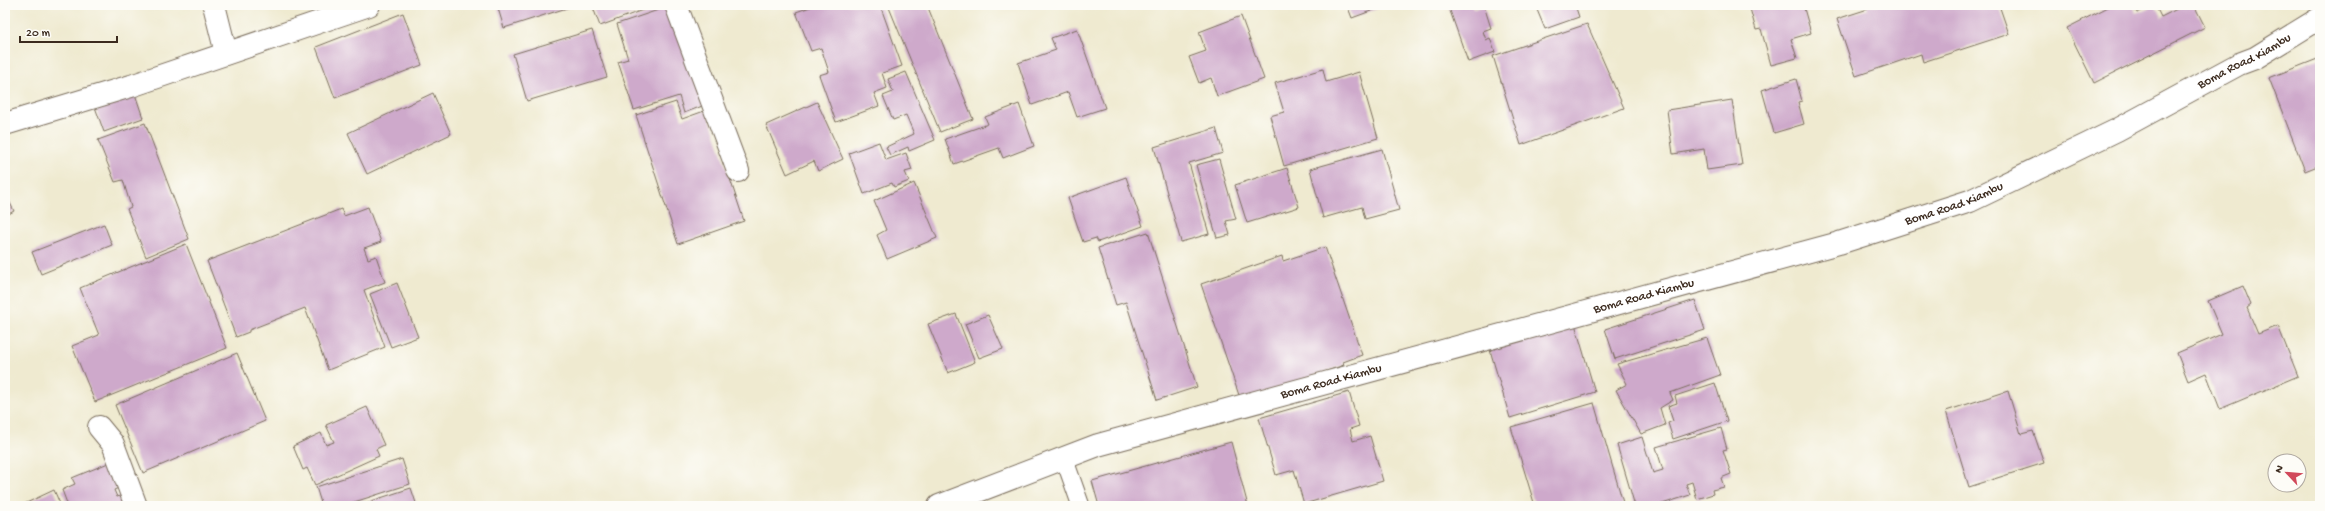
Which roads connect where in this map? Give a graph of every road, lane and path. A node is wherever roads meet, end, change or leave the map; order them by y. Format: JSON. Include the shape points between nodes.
{"nodes":[{"id":1,"x":214,"y":5,"type":"edge"},
{"id":2,"x":369,"y":5,"type":"edge"},
{"id":3,"x":676,"y":5,"type":"edge"},
{"id":4,"x":335,"y":10,"type":"edge"},
{"id":5,"x":2320,"y":18,"type":"edge"},
{"id":6,"x":226,"y":53,"type":"junction"},
{"id":7,"x":5,"y":124,"type":"edge"},
{"id":8,"x":738,"y":171,"type":"dead end"},
{"id":9,"x":99,"y":427,"type":"dead end"},
{"id":10,"x":1064,"y":458,"type":"junction"},
{"id":11,"x":136,"y":506,"type":"edge"},
{"id":12,"x":939,"y":506,"type":"edge"},
{"id":13,"x":1081,"y":506,"type":"edge"}],
"edges":[{"from":1,"to":6,"type":"street"},
{"from":2,"to":4,"type":"street"},
{"from":3,"to":8,"type":"street"},
{"from":4,"to":6,"type":"street"},
{"from":5,"to":10,"type":"street","name":"Boma Road Kiambu","via":[[2255,58],[2239,64],[2117,130],[1970,200],[1839,243],[1098,445]]},
{"from":6,"to":7,"type":"street","via":[[131,86]]},
{"from":9,"to":11,"type":"street","via":[[113,444]]},
{"from":10,"to":12,"type":"street","name":"Boma Road Kiambu"},
{"from":10,"to":13,"type":"lane"}]}
